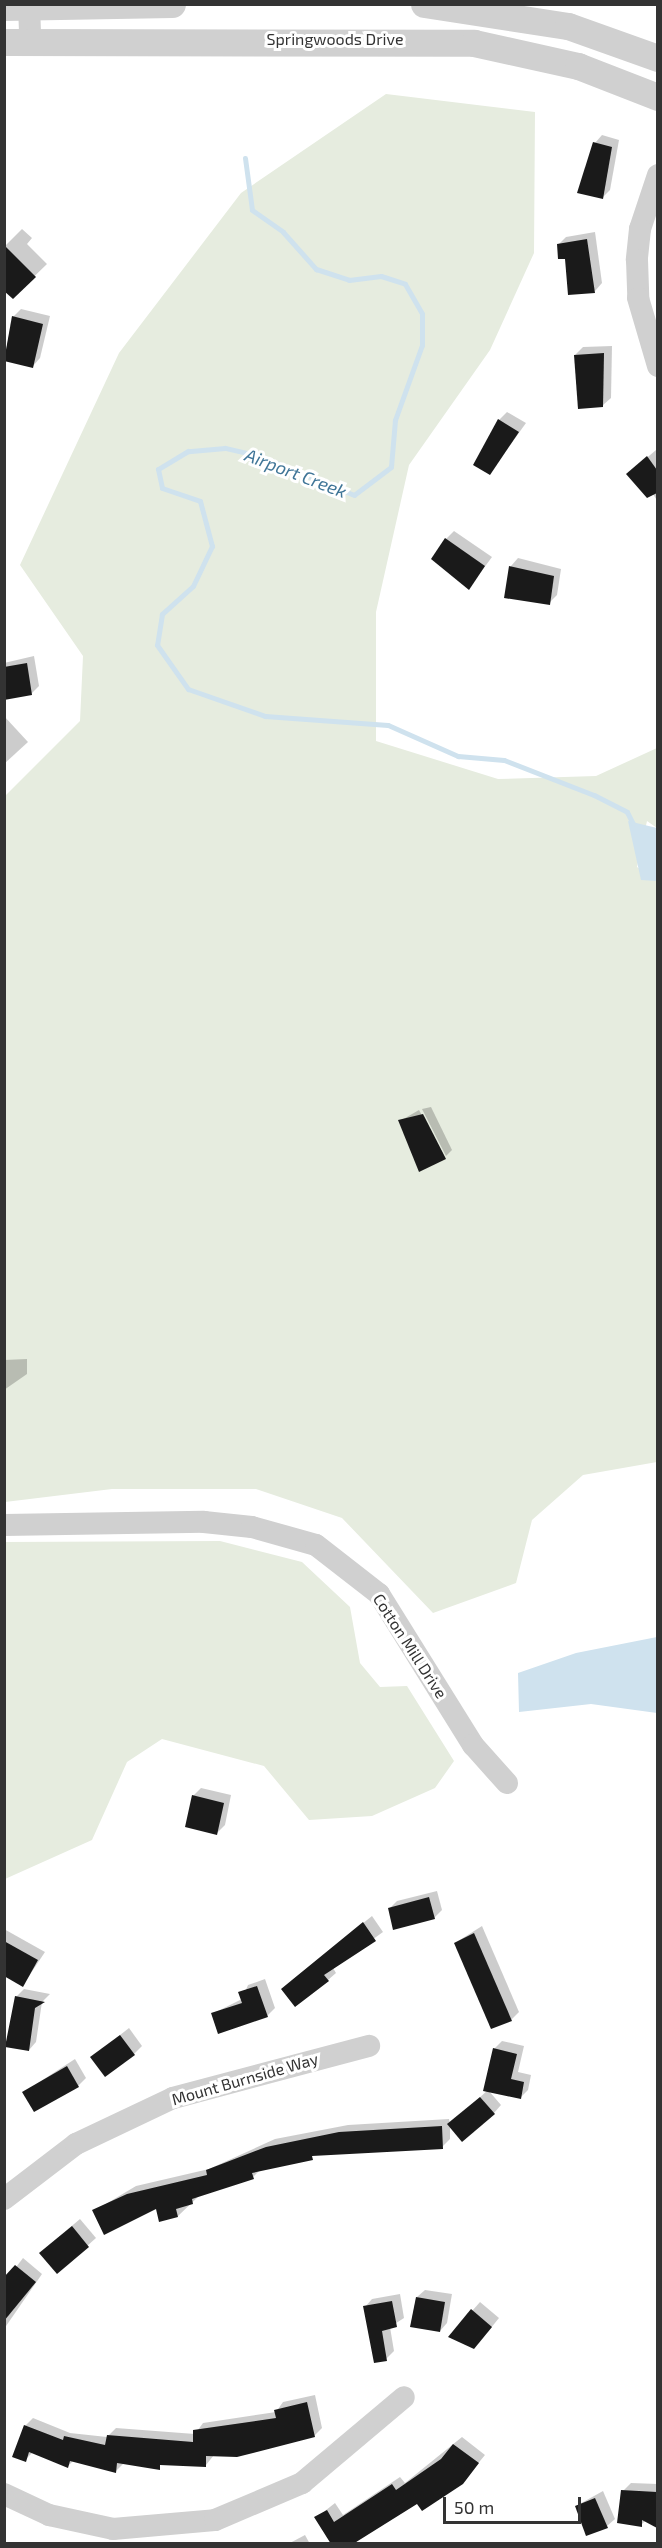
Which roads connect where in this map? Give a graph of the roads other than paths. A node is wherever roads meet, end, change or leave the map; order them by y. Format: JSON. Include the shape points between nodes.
{"nodes":[{"id":1,"x":172,"y":4,"type":"edge"},
{"id":2,"x":424,"y":4,"type":"edge"},
{"id":3,"x":21,"y":6,"type":"edge"},
{"id":4,"x":17,"y":42,"type":"edge"},
{"id":5,"x":657,"y":58,"type":"edge"},
{"id":6,"x":657,"y":96,"type":"edge"},
{"id":7,"x":657,"y":175,"type":"edge"},
{"id":8,"x":657,"y":366,"type":"edge"},
{"id":9,"x":4,"y":1525,"type":"edge"},
{"id":10,"x":507,"y":1783,"type":"dead end"},
{"id":11,"x":369,"y":2046,"type":"dead end"},
{"id":12,"x":4,"y":2199,"type":"edge"},
{"id":13,"x":404,"y":2397,"type":"dead end"},
{"id":14,"x":4,"y":2494,"type":"edge"}],
"edges":[{"from":1,"to":3,"type":"street"},
{"from":2,"to":5,"type":"street","via":[[568,27]]},
{"from":3,"to":4,"type":"street"},
{"from":4,"to":6,"type":"street","name":"Springwoods Drive","via":[[474,43],[578,66]]},
{"from":7,"to":8,"type":"street","via":[[637,260],[638,298]]},
{"from":9,"to":10,"type":"street","name":"Cotton Mill Drive","via":[[204,1522],[252,1527],[316,1545],[379,1594],[473,1745]]},
{"from":11,"to":12,"type":"street","name":"Mount Burnside Way","via":[[173,2098],[76,2144]]},
{"from":13,"to":14,"type":"street","via":[[302,2483],[215,2520],[112,2529],[50,2516]]}]}
